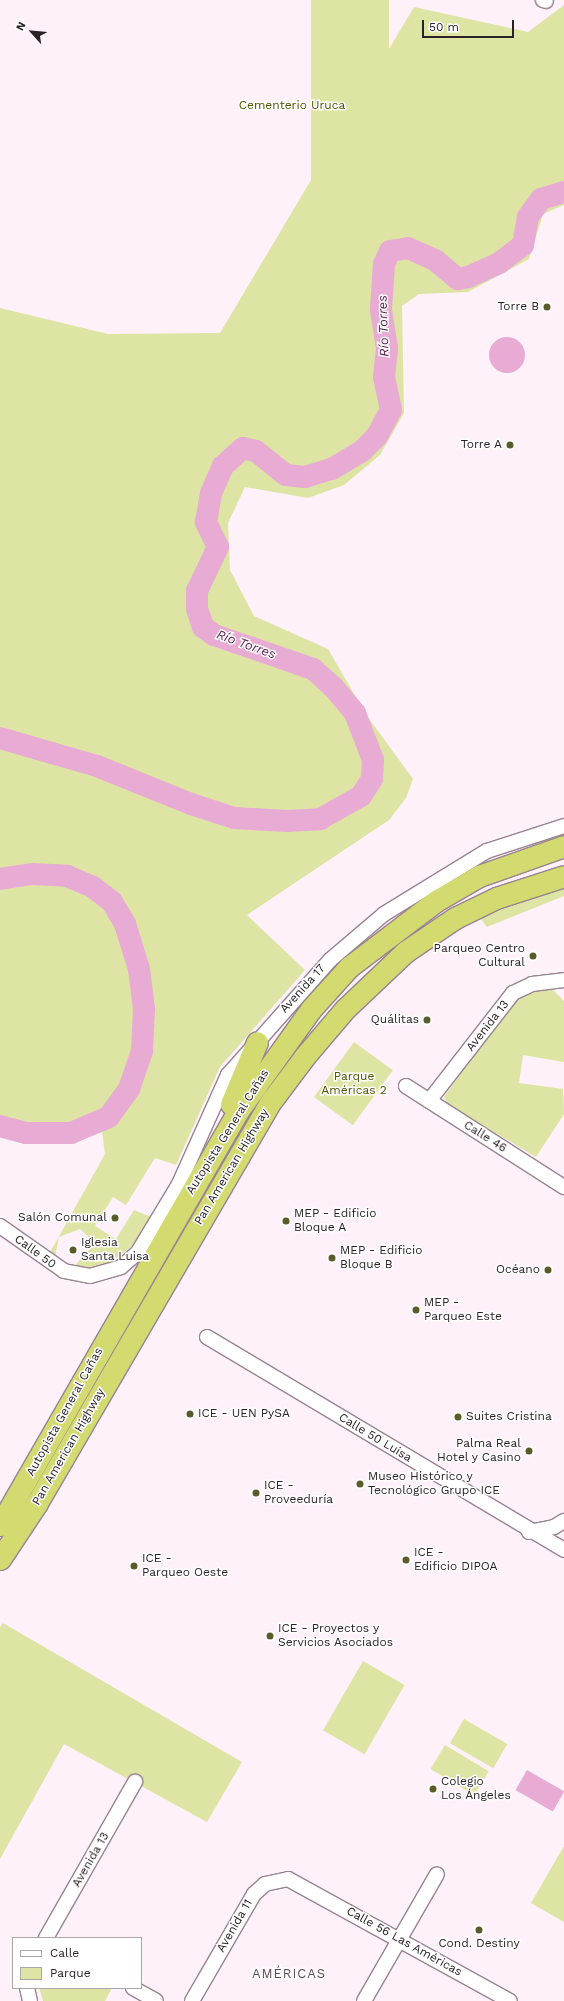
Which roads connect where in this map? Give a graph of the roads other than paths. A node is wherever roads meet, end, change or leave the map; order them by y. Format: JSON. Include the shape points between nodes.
{"nodes":[{"id":1,"x":564,"y":826,"type":"edge"},
{"id":2,"x":564,"y":846,"type":"edge"},
{"id":3,"x":564,"y":876,"type":"edge"},
{"id":4,"x":564,"y":980,"type":"edge"},
{"id":5,"x":257,"y":1042,"type":"junction"},
{"id":6,"x":406,"y":1086,"type":"dead end"},
{"id":7,"x":429,"y":1101,"type":"junction"},
{"id":8,"x":205,"y":1168,"type":"junction"},
{"id":9,"x":564,"y":1187,"type":"edge"},
{"id":10,"x":0,"y":1226,"type":"edge"},
{"id":11,"x":138,"y":1252,"type":"joint"},
{"id":12,"x":207,"y":1338,"type":"dead end"},
{"id":13,"x":564,"y":1521,"type":"edge"},
{"id":14,"x":0,"y":1524,"type":"edge"},
{"id":15,"x":529,"y":1532,"type":"junction"},
{"id":16,"x":564,"y":1550,"type":"edge"},
{"id":17,"x":0,"y":1559,"type":"edge"},
{"id":18,"x":135,"y":1782,"type":"dead end"},
{"id":19,"x":437,"y":1874,"type":"dead end"},
{"id":20,"x":298,"y":1882,"type":"joint"},
{"id":21,"x":47,"y":1937,"type":"edge"},
{"id":22,"x":399,"y":1939,"type":"junction"},
{"id":23,"x":27,"y":1989,"type":"edge"},
{"id":24,"x":135,"y":1989,"type":"edge"},
{"id":25,"x":30,"y":2001,"type":"edge"},
{"id":26,"x":156,"y":2001,"type":"edge"},
{"id":27,"x":192,"y":2001,"type":"edge"},
{"id":28,"x":364,"y":2001,"type":"edge"},
{"id":29,"x":510,"y":2001,"type":"edge"}],
"edges":[{"from":1,"to":5,"type":"street","name":"Avenida 17","via":[[487,851],[384,914],[330,960]]},
{"from":2,"to":8,"type":"highway","name":"Autopista General Cañas","via":[[479,876],[394,930],[349,967],[285,1041]]},
{"from":3,"to":17,"type":"highway","name":"Pan American Highway","via":[[496,898],[455,918],[405,952],[345,1009],[305,1056],[268,1107],[37,1503]]},
{"from":4,"to":7,"type":"street","name":"Avenida 13","via":[[532,984],[513,993]]},
{"from":5,"to":8,"type":"highway"},
{"from":5,"to":11,"type":"street","name":"Avenida 17","via":[[228,1075],[179,1184]]},
{"from":6,"to":7,"type":"street","name":"Calle 46"},
{"from":7,"to":9,"type":"street","name":"Calle 46"},
{"from":8,"to":14,"type":"highway","name":"Autopista General Cañas"},
{"from":10,"to":11,"type":"street","name":"Calle 50","via":[[56,1268],[76,1274],[112,1271]]},
{"from":12,"to":15,"type":"street","name":"Calle 50 Luisa"},
{"from":13,"to":15,"type":"street","via":[[554,1527]]},
{"from":15,"to":16,"type":"street","name":"Calle 50 Luisa"},
{"from":18,"to":21,"type":"street","name":"Avenida 13"},
{"from":19,"to":22,"type":"street"},
{"from":20,"to":22,"type":"street","name":"Calle 56 Las Américas"},
{"from":20,"to":27,"type":"street","name":"Avenida 11","via":[[276,1880],[254,1894]]},
{"from":22,"to":28,"type":"street"},
{"from":22,"to":29,"type":"street","name":"Calle 56 Las Américas"},
{"from":23,"to":25,"type":"street"},
{"from":24,"to":26,"type":"street"}]}
